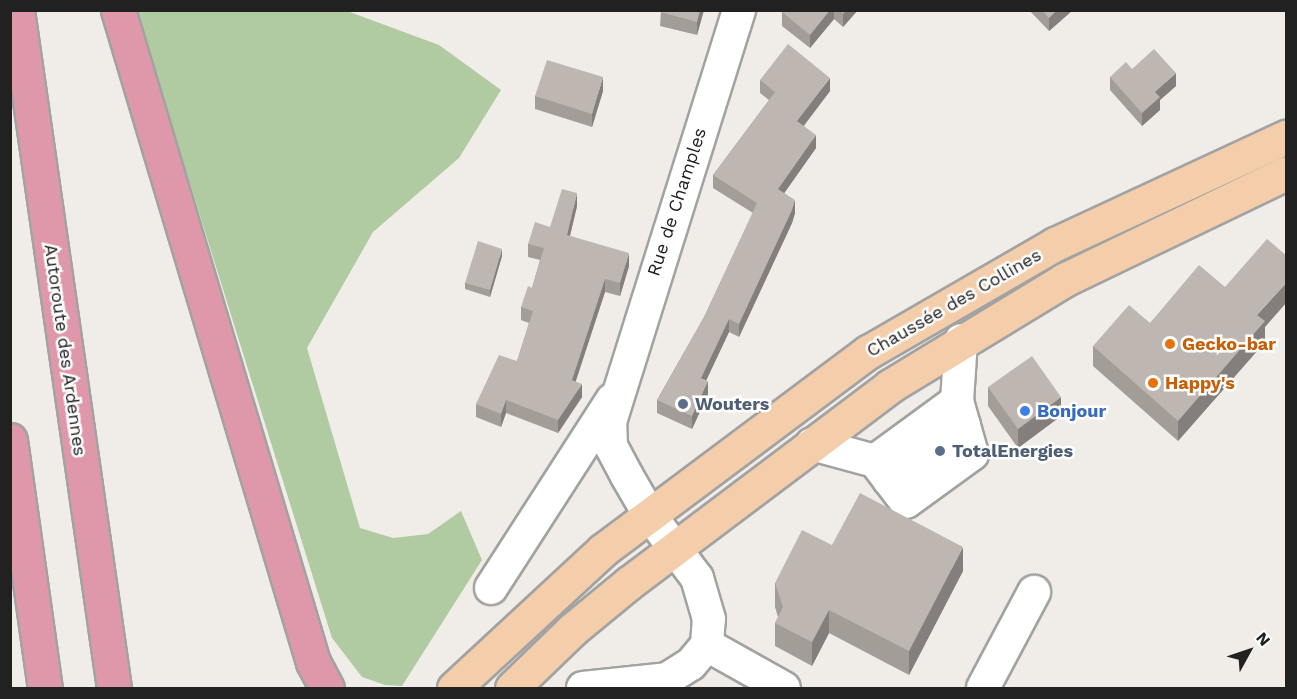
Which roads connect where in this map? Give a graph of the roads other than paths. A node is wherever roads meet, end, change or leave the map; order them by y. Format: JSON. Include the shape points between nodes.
{"nodes":[{"id":1,"x":17,"y":10,"type":"edge"},
{"id":2,"x":118,"y":10,"type":"edge"},
{"id":3,"x":739,"y":10,"type":"edge"},
{"id":4,"x":1287,"y":137,"type":"edge"},
{"id":5,"x":1287,"y":173,"type":"edge"},
{"id":6,"x":961,"y":340,"type":"junction"},
{"id":7,"x":616,"y":394,"type":"junction"},
{"id":8,"x":961,"y":413,"type":"junction"},
{"id":9,"x":10,"y":440,"type":"edge"},
{"id":10,"x":812,"y":444,"type":"junction"},
{"id":11,"x":882,"y":470,"type":"junction"},
{"id":12,"x":649,"y":513,"type":"junction"},
{"id":13,"x":674,"y":547,"type":"junction"},
{"id":14,"x":491,"y":588,"type":"dead end"},
{"id":15,"x":1034,"y":592,"type":"dead end"},
{"id":16,"x":707,"y":645,"type":"junction"},
{"id":17,"x":45,"y":688,"type":"edge"},
{"id":18,"x":114,"y":688,"type":"edge"},
{"id":19,"x":327,"y":688,"type":"edge"},
{"id":20,"x":454,"y":688,"type":"edge"},
{"id":21,"x":513,"y":688,"type":"edge"},
{"id":22,"x":583,"y":688,"type":"edge"},
{"id":23,"x":784,"y":688,"type":"edge"},
{"id":24,"x":983,"y":688,"type":"edge"}],
"edges":[{"from":1,"to":18,"type":"highway","name":"Autoroute des Ardennes"},
{"from":2,"to":19,"type":"highway","via":[[313,662]]},
{"from":3,"to":7,"type":"street","name":"Rue de Champles"},
{"from":4,"to":12,"type":"main road","name":"Chaussée des Collines","via":[[1055,244],[954,302],[806,396]]},
{"from":5,"to":6,"type":"main road","name":"Chaussée des Collines","via":[[1064,280]]},
{"from":6,"to":8,"type":"street"},
{"from":6,"to":10,"type":"main road","name":"Chaussée des Collines"},
{"from":7,"to":12,"type":"street","name":"Rue de Champles","via":[[611,446]]},
{"from":7,"to":14,"type":"street","name":"Rue de Champles"},
{"from":8,"to":11,"type":"street"},
{"from":8,"to":11,"type":"street","via":[[972,454],[906,502]]},
{"from":9,"to":17,"type":"highway"},
{"from":10,"to":11,"type":"street"},
{"from":10,"to":13,"type":"main road","name":"Chaussée des Collines"},
{"from":12,"to":13,"type":"street","name":"Rue de Champles"},
{"from":12,"to":20,"type":"main road","name":"Chaussée des Collines","via":[[549,598]]},
{"from":13,"to":16,"type":"street","via":[[697,578],[705,599]]},
{"from":13,"to":21,"type":"main road","name":"Chaussée des Collines","via":[[573,628]]},
{"from":15,"to":24,"type":"street"},
{"from":16,"to":22,"type":"street","via":[[691,664],[667,679]]},
{"from":16,"to":23,"type":"street"}]}
